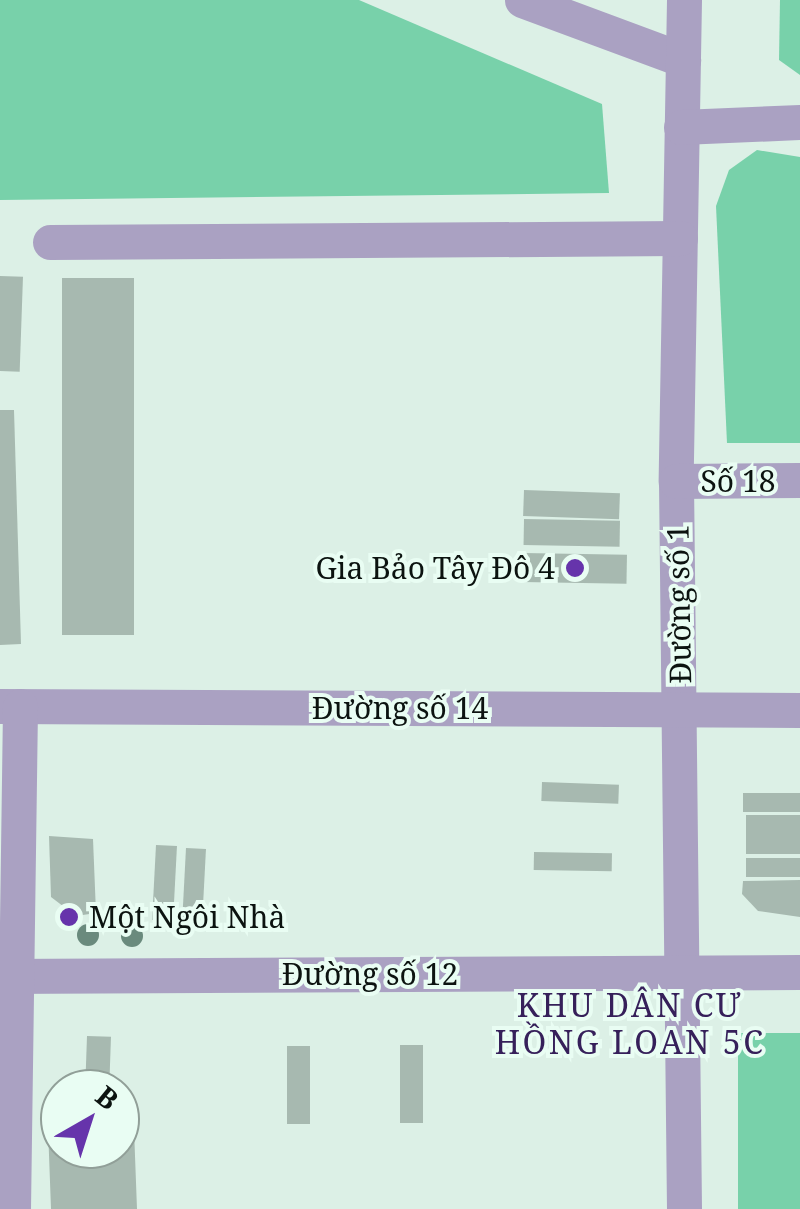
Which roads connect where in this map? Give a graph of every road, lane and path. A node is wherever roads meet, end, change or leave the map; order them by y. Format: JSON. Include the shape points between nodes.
{"nodes":[{"id":1,"x":522,"y":0,"type":"edge"},
{"id":2,"x":684,"y":0,"type":"edge"},
{"id":3,"x":683,"y":60,"type":"junction"},
{"id":4,"x":800,"y":122,"type":"edge"},
{"id":5,"x":682,"y":126,"type":"junction"},
{"id":6,"x":680,"y":238,"type":"junction"},
{"id":7,"x":50,"y":242,"type":"dead end"},
{"id":8,"x":800,"y":480,"type":"edge"},
{"id":9,"x":676,"y":481,"type":"junction"},
{"id":10,"x":10,"y":706,"type":"edge"},
{"id":11,"x":681,"y":708,"type":"junction"},
{"id":12,"x":800,"y":710,"type":"edge"},
{"id":13,"x":685,"y":972,"type":"junction"},
{"id":14,"x":800,"y":972,"type":"edge"},
{"id":15,"x":7,"y":976,"type":"edge"},
{"id":16,"x":13,"y":1209,"type":"edge"},
{"id":17,"x":684,"y":1209,"type":"edge"}],
"edges":[{"from":1,"to":3,"type":"street"},
{"from":2,"to":3,"type":"street","name":"Đường số 1"},
{"from":3,"to":5,"type":"street","name":"Đường số 1"},
{"from":4,"to":5,"type":"street"},
{"from":5,"to":6,"type":"street","name":"Đường số 1"},
{"from":6,"to":7,"type":"street"},
{"from":6,"to":9,"type":"street","name":"Đường số 1"},
{"from":8,"to":9,"type":"street","name":"Số 18"},
{"from":9,"to":11,"type":"street","name":"Đường số 1"},
{"from":10,"to":11,"type":"street","name":"Đường số 14"},
{"from":10,"to":15,"type":"street"},
{"from":11,"to":12,"type":"street","name":"Đường số 14"},
{"from":11,"to":13,"type":"street","name":"Đường số 1"},
{"from":13,"to":14,"type":"street","name":"Đường số 12"},
{"from":13,"to":15,"type":"street","name":"Đường số 12"},
{"from":13,"to":17,"type":"street","name":"Đường số 1"},
{"from":15,"to":16,"type":"street"}]}
